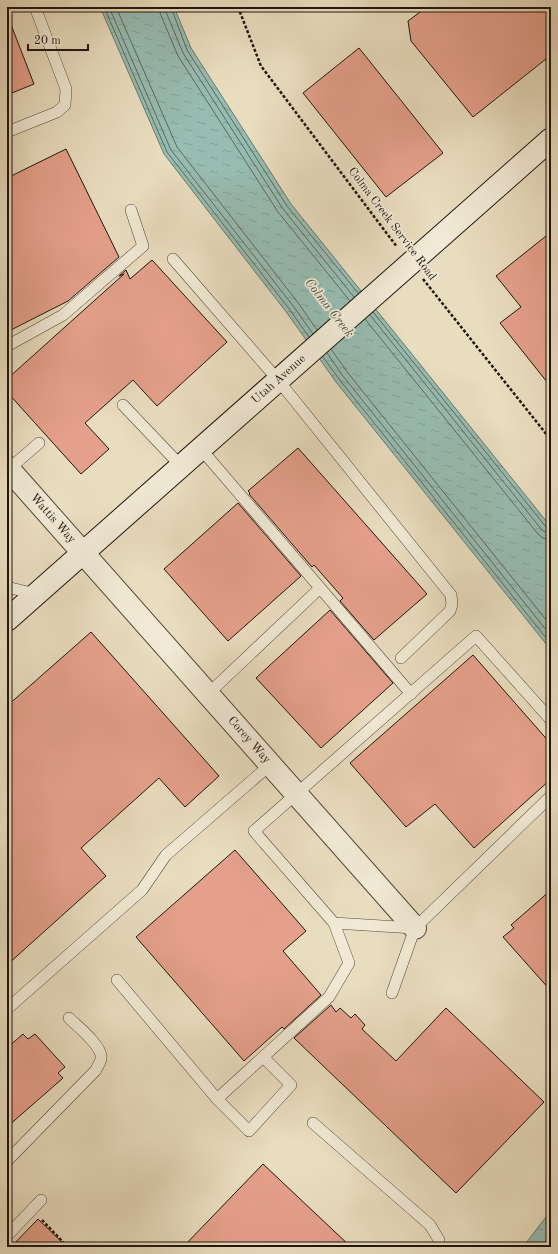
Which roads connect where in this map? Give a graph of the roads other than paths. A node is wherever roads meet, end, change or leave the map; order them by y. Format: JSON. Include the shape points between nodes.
{"nodes":[{"id":1,"x":36,"y":7,"type":"edge"},
{"id":2,"x":7,"y":132,"type":"edge"},
{"id":3,"x":549,"y":143,"type":"edge"},
{"id":4,"x":131,"y":210,"type":"dead end"},
{"id":5,"x":173,"y":259,"type":"dead end"},
{"id":6,"x":7,"y":346,"type":"edge"},
{"id":7,"x":278,"y":380,"type":"junction"},
{"id":8,"x":123,"y":405,"type":"dead end"},
{"id":9,"x":39,"y":443,"type":"dead end"},
{"id":10,"x":200,"y":449,"type":"junction"},
{"id":11,"x":181,"y":466,"type":"junction"},
{"id":12,"x":8,"y":468,"type":"edge"},
{"id":13,"x":82,"y":553,"type":"junction"},
{"id":14,"x":7,"y":587,"type":"edge"},
{"id":15,"x":320,"y":588,"type":"junction"},
{"id":16,"x":35,"y":594,"type":"junction"},
{"id":17,"x":7,"y":620,"type":"edge"},
{"id":18,"x":401,"y":658,"type":"dead end"},
{"id":19,"x":208,"y":694,"type":"junction"},
{"id":20,"x":411,"y":694,"type":"junction"},
{"id":21,"x":551,"y":720,"type":"edge"},
{"id":22,"x":270,"y":765,"type":"junction"},
{"id":23,"x":297,"y":795,"type":"junction"},
{"id":24,"x":551,"y":796,"type":"edge"},
{"id":25,"x":334,"y":923,"type":"junction"},
{"id":26,"x":415,"y":928,"type":"junction"},
{"id":27,"x":117,"y":980,"type":"dead end"},
{"id":28,"x":392,"y":993,"type":"dead end"},
{"id":29,"x":7,"y":1009,"type":"edge"},
{"id":30,"x":69,"y":1018,"type":"dead end"},
{"id":31,"x":263,"y":1057,"type":"junction"},
{"id":32,"x":217,"y":1099,"type":"junction"},
{"id":33,"x":313,"y":1124,"type":"dead end"},
{"id":34,"x":7,"y":1162,"type":"edge"},
{"id":35,"x":41,"y":1200,"type":"dead end"},
{"id":36,"x":7,"y":1236,"type":"edge"},
{"id":37,"x":439,"y":1247,"type":"edge"}],
"edges":[{"from":1,"to":2,"type":"lane","via":[[66,89],[64,105],[57,112]]},
{"from":3,"to":7,"type":"street","name":"Utah Avenue"},
{"from":4,"to":6,"type":"lane","via":[[143,246],[63,315]]},
{"from":5,"to":7,"type":"lane"},
{"from":7,"to":10,"type":"street","name":"Utah Avenue"},
{"from":7,"to":18,"type":"lane","via":[[451,595],[450,611]]},
{"from":8,"to":11,"type":"lane"},
{"from":9,"to":12,"type":"lane"},
{"from":10,"to":11,"type":"street","name":"Utah Avenue"},
{"from":10,"to":15,"type":"lane"},
{"from":11,"to":13,"type":"street","name":"Utah Avenue"},
{"from":12,"to":13,"type":"street","name":"Wattis Way"},
{"from":13,"to":16,"type":"street","name":"Utah Avenue"},
{"from":13,"to":19,"type":"street","name":"Corey Way"},
{"from":14,"to":16,"type":"lane"},
{"from":15,"to":19,"type":"lane"},
{"from":15,"to":20,"type":"lane"},
{"from":16,"to":17,"type":"street","name":"Utah Avenue"},
{"from":19,"to":22,"type":"street","name":"Corey Way"},
{"from":20,"to":21,"type":"lane","via":[[476,636]]},
{"from":20,"to":23,"type":"lane"},
{"from":22,"to":23,"type":"street","name":"Corey Way"},
{"from":22,"to":29,"type":"lane","via":[[166,855],[142,890]]},
{"from":23,"to":25,"type":"lane","via":[[254,831]]},
{"from":23,"to":26,"type":"street","name":"Corey Way"},
{"from":24,"to":26,"type":"lane"},
{"from":25,"to":26,"type":"lane"},
{"from":25,"to":31,"type":"lane","via":[[349,963],[329,997]]},
{"from":26,"to":28,"type":"lane"},
{"from":27,"to":32,"type":"lane"},
{"from":30,"to":34,"type":"lane","via":[[98,1047],[101,1061],[96,1070]]},
{"from":31,"to":32,"type":"lane"},
{"from":31,"to":32,"type":"lane","via":[[291,1085],[249,1130]]},
{"from":33,"to":37,"type":"lane","via":[[430,1225],[439,1240]]},
{"from":35,"to":36,"type":"lane"}]}
